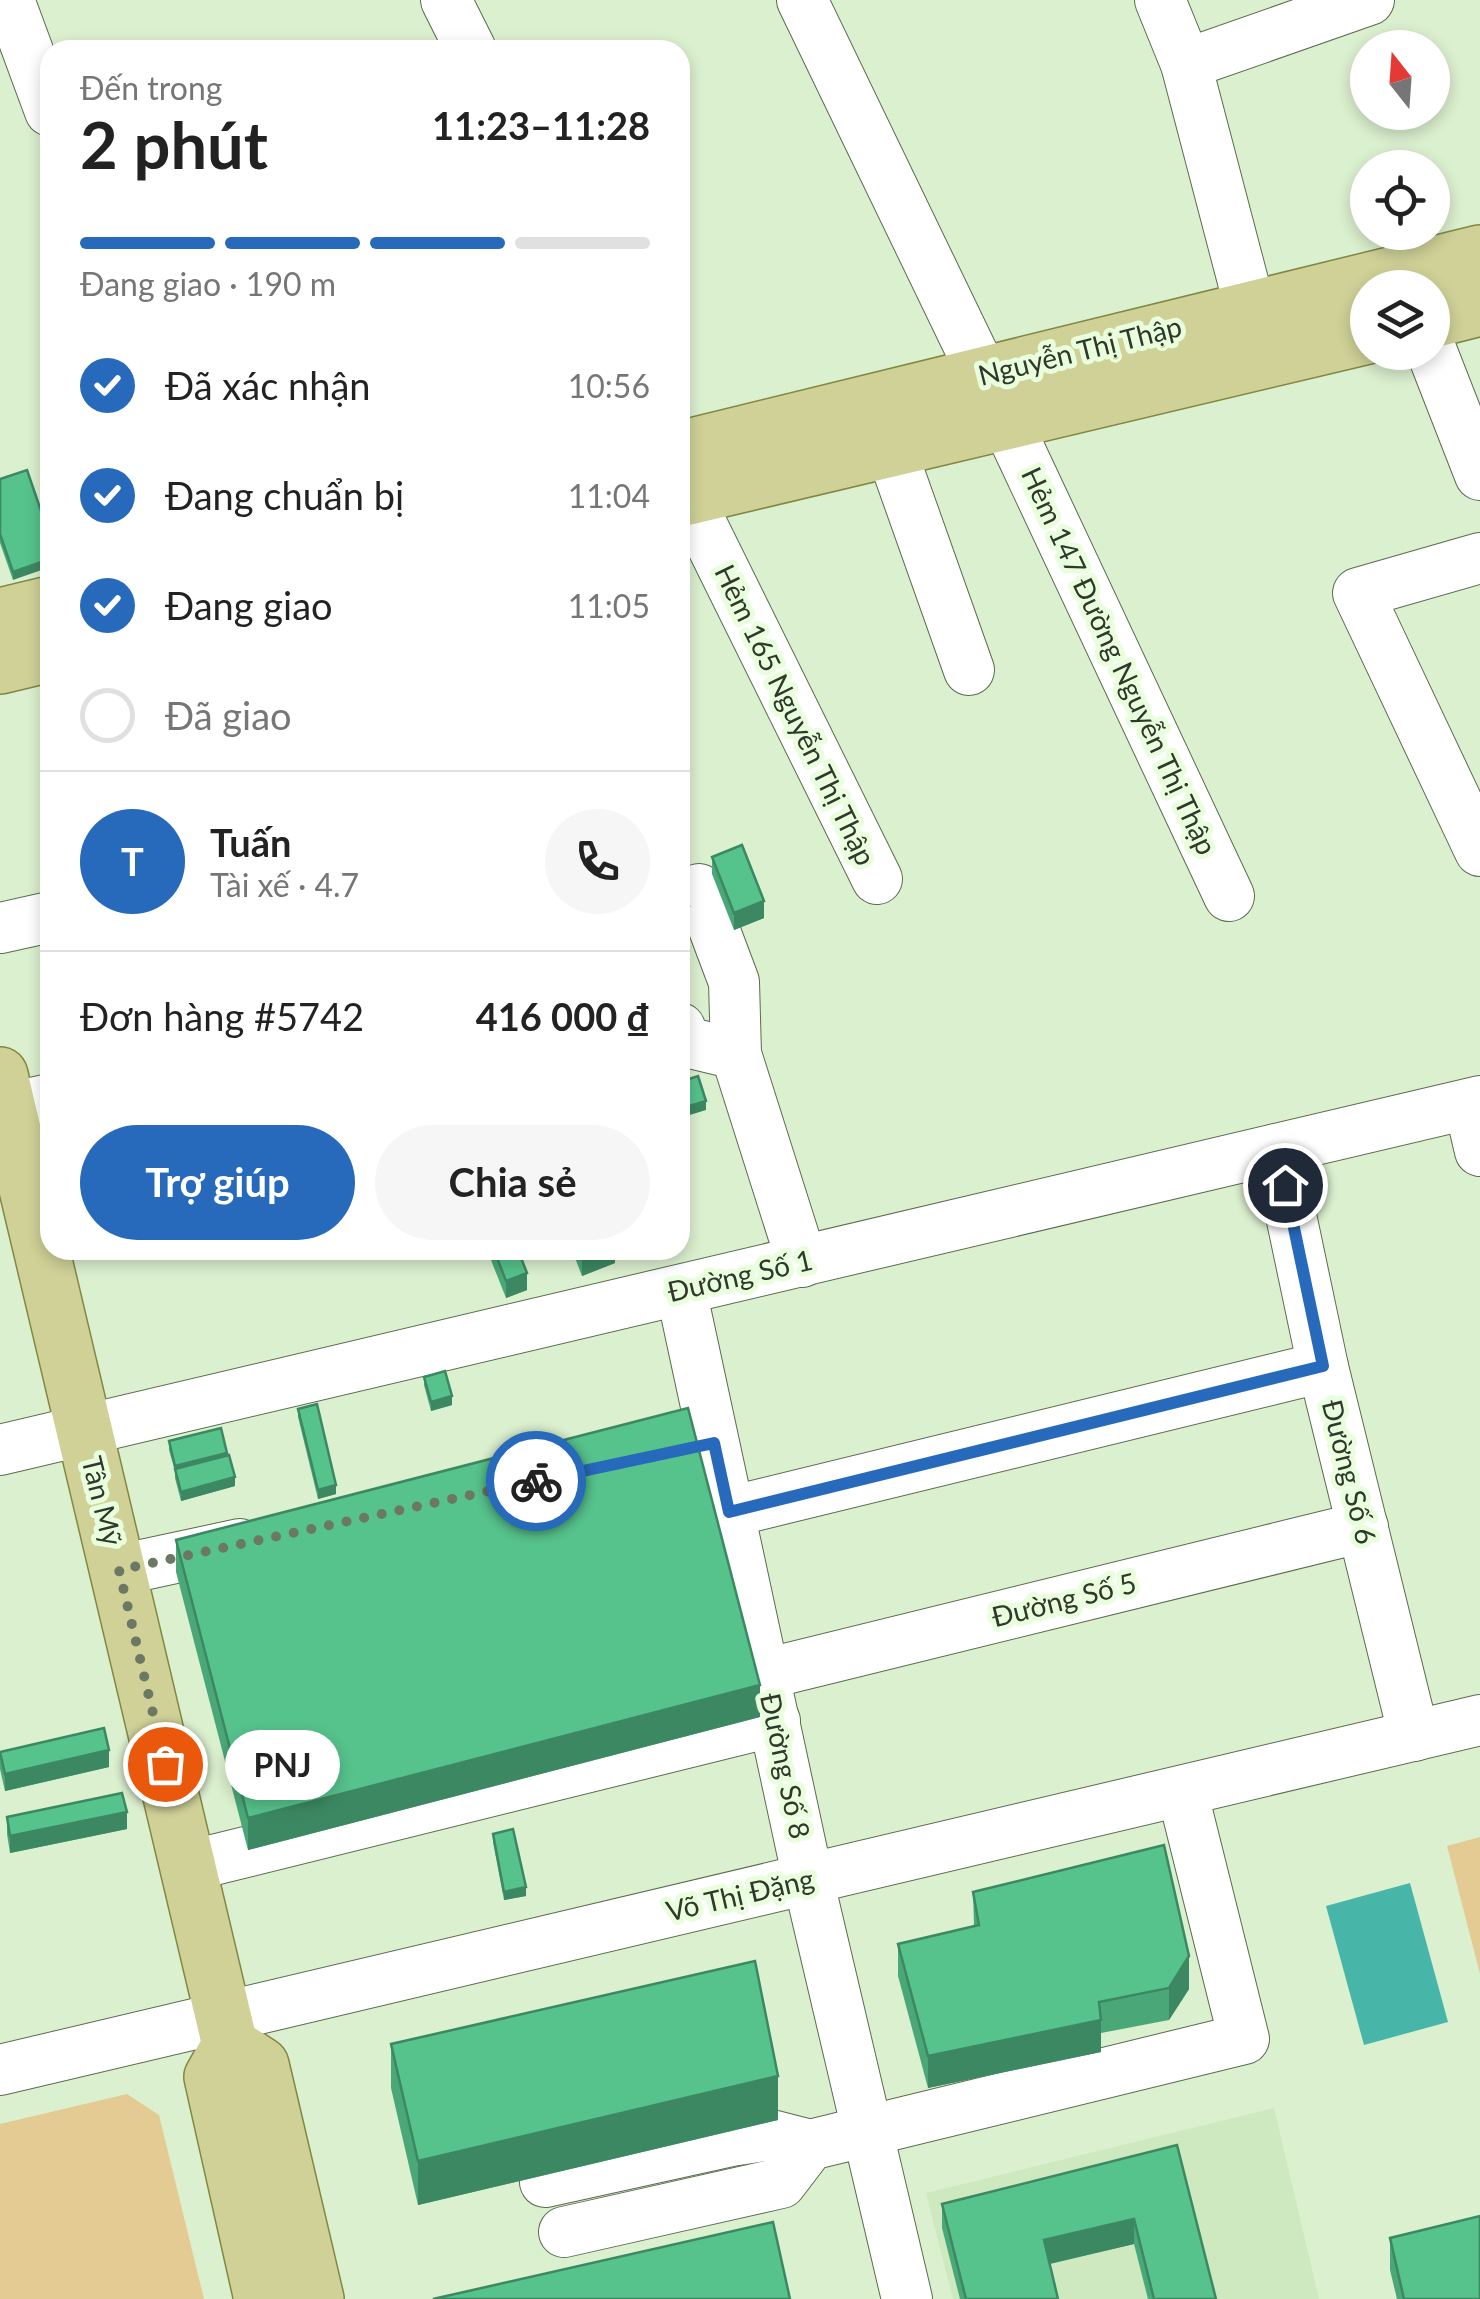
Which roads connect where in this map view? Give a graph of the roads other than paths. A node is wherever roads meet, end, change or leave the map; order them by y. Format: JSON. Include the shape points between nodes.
{"nodes":[{"id":1,"x":9,"y":0,"type":"edge"},
{"id":2,"x":802,"y":0,"type":"edge"},
{"id":3,"x":1160,"y":0,"type":"edge"},
{"id":4,"x":1369,"y":0,"type":"edge"},
{"id":5,"x":1186,"y":64,"type":"junction"},
{"id":6,"x":40,"y":84,"type":"edge"},
{"id":7,"x":1480,"y":253,"type":"edge"},
{"id":8,"x":1250,"y":308,"type":"junction"},
{"id":9,"x":1480,"y":308,"type":"edge"},
{"id":10,"x":1450,"y":316,"type":"edge"},
{"id":11,"x":1350,"y":340,"type":"edge"},
{"id":12,"x":1439,"y":370,"type":"edge"},
{"id":13,"x":983,"y":375,"type":"junction"},
{"id":14,"x":1008,"y":425,"type":"junction"},
{"id":15,"x":890,"y":450,"type":"junction"},
{"id":16,"x":1480,"y":476,"type":"edge"},
{"id":17,"x":690,"y":479,"type":"edge"},
{"id":18,"x":690,"y":481,"type":"edge"},
{"id":19,"x":690,"y":498,"type":"edge"},
{"id":20,"x":1480,"y":558,"type":"edge"},
{"id":21,"x":40,"y":606,"type":"edge"},
{"id":22,"x":0,"y":616,"type":"edge"},
{"id":23,"x":40,"y":656,"type":"edge"},
{"id":24,"x":0,"y":666,"type":"edge"},
{"id":25,"x":969,"y":670,"type":"dead end"},
{"id":26,"x":1480,"y":852,"type":"edge"},
{"id":27,"x":876,"y":879,"type":"dead end"},
{"id":28,"x":699,"y":889,"type":"dead end"},
{"id":29,"x":1229,"y":896,"type":"dead end"},
{"id":30,"x":40,"y":919,"type":"edge"},
{"id":31,"x":0,"y":928,"type":"edge"},
{"id":32,"x":690,"y":1043,"type":"edge"},
{"id":33,"x":736,"y":1054,"type":"junction"},
{"id":34,"x":14,"y":1098,"type":"edge"},
{"id":35,"x":1476,"y":1119,"type":"edge"},
{"id":36,"x":1277,"y":1149,"type":"junction"},
{"id":37,"x":40,"y":1220,"type":"edge"},
{"id":38,"x":49,"y":1260,"type":"edge"},
{"id":39,"x":802,"y":1262,"type":"junction"},
{"id":40,"x":681,"y":1290,"type":"junction"},
{"id":41,"x":1323,"y":1366,"type":"junction"},
{"id":42,"x":85,"y":1430,"type":"junction"},
{"id":43,"x":0,"y":1450,"type":"edge"},
{"id":44,"x":729,"y":1512,"type":"junction"},
{"id":45,"x":1362,"y":1527,"type":"junction"},
{"id":46,"x":292,"y":1533,"type":"edge"},
{"id":47,"x":119,"y":1570,"type":"junction"},
{"id":48,"x":765,"y":1674,"type":"junction"},
{"id":49,"x":1480,"y":1720,"type":"edge"},
{"id":50,"x":775,"y":1722,"type":"junction"},
{"id":51,"x":1414,"y":1736,"type":"junction"},
{"id":52,"x":1182,"y":1791,"type":"junction"},
{"id":53,"x":189,"y":1866,"type":"junction"},
{"id":54,"x":808,"y":1879,"type":"junction"},
{"id":55,"x":226,"y":2031,"type":"junction"},
{"id":56,"x":0,"y":2070,"type":"edge"},
{"id":57,"x":867,"y":2131,"type":"junction"},
{"id":58,"x":810,"y":2145,"type":"junction"},
{"id":59,"x":545,"y":2182,"type":"edge"},
{"id":60,"x":564,"y":2232,"type":"dead end"},
{"id":61,"x":262,"y":2299,"type":"edge"},
{"id":62,"x":316,"y":2299,"type":"edge"},
{"id":63,"x":907,"y":2299,"type":"edge"}],
"edges":[{"from":1,"to":6,"type":"street"},
{"from":2,"to":13,"type":"street"},
{"from":3,"to":5,"type":"street"},
{"from":4,"to":5,"type":"street"},
{"from":5,"to":8,"type":"street"},
{"from":7,"to":8,"type":"main road","name":"Nguyễn Thị Thập"},
{"from":8,"to":13,"type":"main road","name":"Nguyễn Thị Thập"},
{"from":9,"to":10,"type":"main road"},
{"from":11,"to":14,"type":"main road","name":"Nguyễn Thị Thập"},
{"from":12,"to":16,"type":"street"},
{"from":13,"to":17,"type":"main road","name":"Nguyễn Thị Thập"},
{"from":14,"to":15,"type":"main road","name":"Nguyễn Thị Thập"},
{"from":14,"to":29,"type":"street","name":"Hẻm 147 Đường Nguyễn Thị Thập"},
{"from":15,"to":18,"type":"main road","name":"Nguyễn Thị Thập"},
{"from":15,"to":25,"type":"street"},
{"from":19,"to":27,"type":"street","name":"Hẻm 165 Nguyễn Thị Thập"},
{"from":20,"to":26,"type":"street","via":[[1358,593]]},
{"from":21,"to":22,"type":"main road"},
{"from":23,"to":24,"type":"main road"},
{"from":28,"to":33,"type":"street","via":[[734,982]]},
{"from":30,"to":31,"type":"street"},
{"from":32,"to":33,"type":"street"},
{"from":33,"to":39,"type":"street"},
{"from":34,"to":37,"type":"main road","name":"Tân Mỹ"},
{"from":35,"to":36,"type":"street","name":"Đường Số 1"},
{"from":36,"to":39,"type":"street","name":"Đường Số 1"},
{"from":36,"to":41,"type":"street","name":"Đường Số 6"},
{"from":38,"to":42,"type":"main road","name":"Tân Mỹ"},
{"from":39,"to":40,"type":"street","name":"Đường Số 1"},
{"from":40,"to":42,"type":"street","name":"Đường Số 1"},
{"from":40,"to":44,"type":"street","name":"Đường Số 8","via":[[695,1447]]},
{"from":41,"to":44,"type":"street"},
{"from":41,"to":45,"type":"street","name":"Đường Số 6"},
{"from":42,"to":43,"type":"street","name":"Đường Số 1"},
{"from":42,"to":47,"type":"main road","name":"Tân Mỹ"},
{"from":44,"to":48,"type":"street","name":"Đường Số 8"},
{"from":45,"to":48,"type":"street","name":"Đường Số 5"},
{"from":45,"to":51,"type":"street","name":"Đường Số 6"},
{"from":46,"to":47,"type":"street"},
{"from":47,"to":53,"type":"main road","name":"Tân Mỹ"},
{"from":48,"to":50,"type":"street","name":"Đường Số 8"},
{"from":49,"to":51,"type":"street","name":"Võ Thị Đặng"},
{"from":50,"to":53,"type":"street"},
{"from":50,"to":54,"type":"street","name":"Đường Số 8"},
{"from":51,"to":52,"type":"street","name":"Võ Thị Đặng"},
{"from":52,"to":54,"type":"street","name":"Võ Thị Đặng"},
{"from":52,"to":57,"type":"street","via":[[1244,2039]]},
{"from":53,"to":55,"type":"main road","name":"Tân Mỹ"},
{"from":54,"to":55,"type":"street","name":"Võ Thị Đặng"},
{"from":54,"to":57,"type":"street","name":"Đường Số 8"},
{"from":55,"to":56,"type":"street","name":"Võ Thị Đặng"},
{"from":55,"to":61,"type":"main road","via":[[212,2077]]},
{"from":55,"to":62,"type":"main road","via":[[261,2065]]},
{"from":57,"to":58,"type":"street"},
{"from":57,"to":63,"type":"street","name":"Đường Số 8"},
{"from":58,"to":59,"type":"street","via":[[771,2136],[744,2139]]},
{"from":58,"to":60,"type":"street","via":[[781,2183]]}]}
